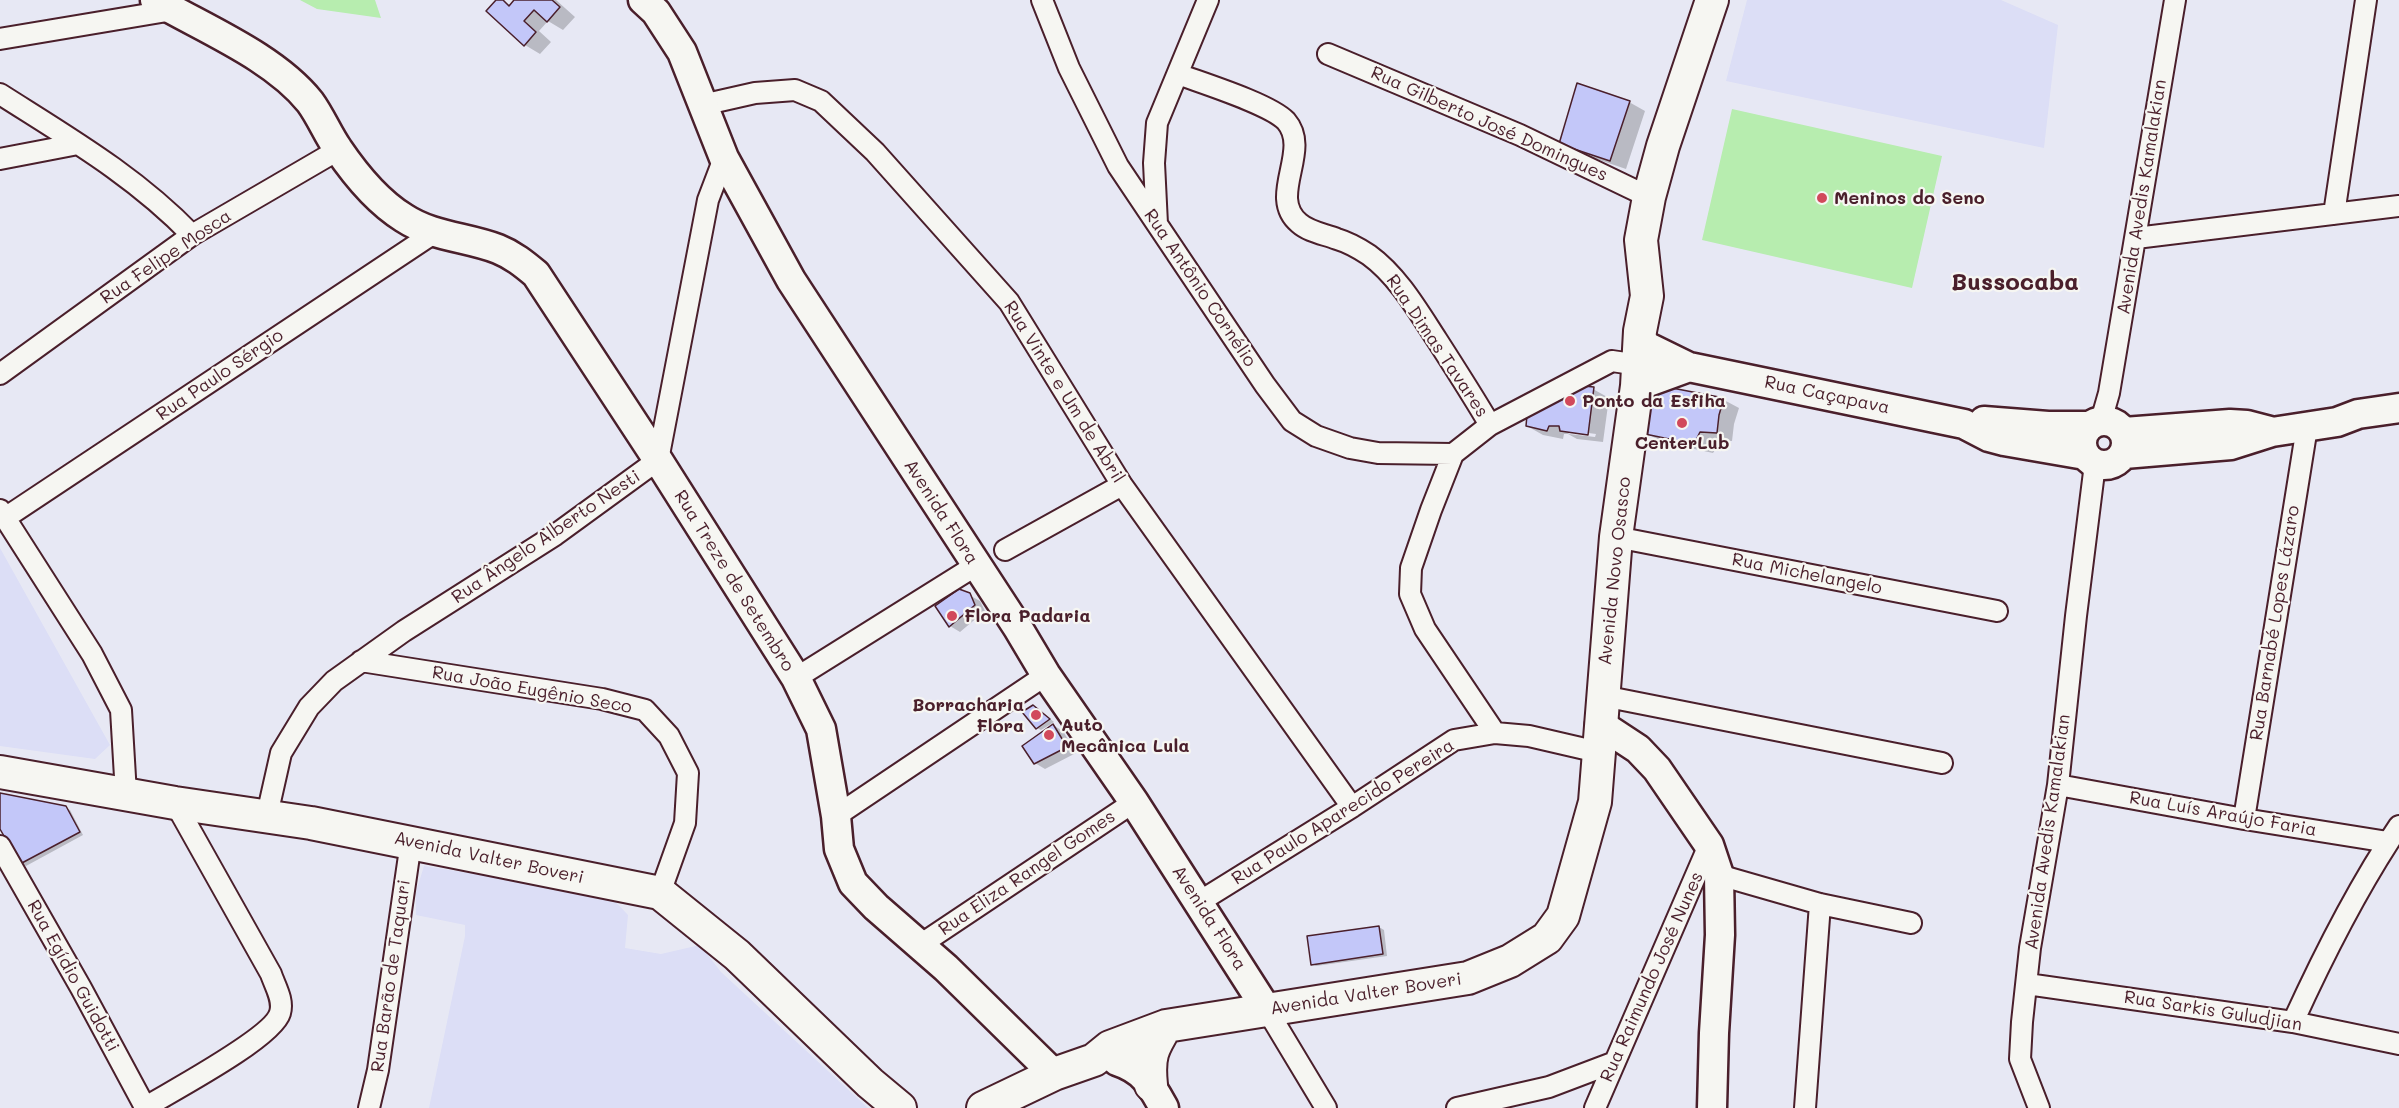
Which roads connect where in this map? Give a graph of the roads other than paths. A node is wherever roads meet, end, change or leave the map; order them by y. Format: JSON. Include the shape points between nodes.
{"nodes":[{"id":1,"x":643,"y":0,"type":"edge"},
{"id":2,"x":1208,"y":0,"type":"edge"},
{"id":3,"x":1712,"y":0,"type":"edge"},
{"id":4,"x":2175,"y":0,"type":"edge"},
{"id":5,"x":2366,"y":0,"type":"edge"},
{"id":6,"x":1044,"y":2,"type":"edge"},
{"id":7,"x":164,"y":5,"type":"edge"},
{"id":8,"x":0,"y":39,"type":"edge"},
{"id":9,"x":1328,"y":54,"type":"dead end"},
{"id":10,"x":1178,"y":74,"type":"junction"},
{"id":11,"x":0,"y":94,"type":"edge"},
{"id":12,"x":702,"y":105,"type":"junction"},
{"id":13,"x":78,"y":144,"type":"junction"},
{"id":14,"x":338,"y":150,"type":"junction"},
{"id":15,"x":724,"y":158,"type":"junction"},
{"id":16,"x":0,"y":159,"type":"edge"},
{"id":17,"x":1649,"y":197,"type":"junction"},
{"id":18,"x":2399,"y":206,"type":"edge"},
{"id":19,"x":2334,"y":214,"type":"junction"},
{"id":20,"x":1157,"y":224,"type":"junction"},
{"id":21,"x":434,"y":233,"type":"junction"},
{"id":22,"x":192,"y":235,"type":"junction"},
{"id":23,"x":2136,"y":238,"type":"junction"},
{"id":24,"x":1639,"y":364,"type":"junction"},
{"id":25,"x":1689,"y":367,"type":"junction"},
{"id":26,"x":0,"y":374,"type":"edge"},
{"id":27,"x":2399,"y":408,"type":"edge"},
{"id":28,"x":2337,"y":422,"type":"junction"},
{"id":29,"x":2399,"y":423,"type":"edge"},
{"id":30,"x":1490,"y":425,"type":"junction"},
{"id":31,"x":2307,"y":427,"type":"junction"},
{"id":32,"x":2105,"y":442,"type":"junction"},
{"id":33,"x":1453,"y":454,"type":"junction"},
{"id":34,"x":658,"y":460,"type":"junction"},
{"id":35,"x":1122,"y":485,"type":"junction"},
{"id":36,"x":3,"y":514,"type":"edge"},
{"id":37,"x":1616,"y":537,"type":"junction"},
{"id":38,"x":1005,"y":550,"type":"dead end"},
{"id":39,"x":975,"y":566,"type":"junction"},
{"id":40,"x":1997,"y":611,"type":"dead end"},
{"id":41,"x":361,"y":661,"type":"junction"},
{"id":42,"x":1046,"y":675,"type":"junction"},
{"id":43,"x":796,"y":678,"type":"junction"},
{"id":44,"x":1601,"y":724,"type":"junction"},
{"id":45,"x":1495,"y":733,"type":"junction"},
{"id":46,"x":1942,"y":764,"type":"dead end"},
{"id":47,"x":0,"y":772,"type":"edge"},
{"id":48,"x":2058,"y":785,"type":"junction"},
{"id":49,"x":126,"y":794,"type":"junction"},
{"id":50,"x":1134,"y":802,"type":"junction"},
{"id":51,"x":175,"y":803,"type":"junction"},
{"id":52,"x":1352,"y":807,"type":"junction"},
{"id":53,"x":267,"y":815,"type":"junction"},
{"id":54,"x":836,"y":816,"type":"junction"},
{"id":55,"x":2244,"y":819,"type":"junction"},
{"id":56,"x":2394,"y":834,"type":"edge"},
{"id":57,"x":411,"y":842,"type":"junction"},
{"id":58,"x":1709,"y":845,"type":"junction"},
{"id":59,"x":0,"y":846,"type":"edge"},
{"id":60,"x":1719,"y":875,"type":"junction"},
{"id":61,"x":660,"y":893,"type":"junction"},
{"id":62,"x":1199,"y":902,"type":"junction"},
{"id":63,"x":1820,"y":904,"type":"junction"},
{"id":64,"x":1911,"y":923,"type":"dead end"},
{"id":65,"x":920,"y":945,"type":"junction"},
{"id":66,"x":2027,"y":984,"type":"junction"},
{"id":67,"x":1268,"y":1010,"type":"junction"},
{"id":68,"x":2293,"y":1022,"type":"junction"},
{"id":69,"x":1159,"y":1037,"type":"junction"},
{"id":70,"x":2399,"y":1044,"type":"edge"},
{"id":71,"x":1105,"y":1060,"type":"junction"},
{"id":72,"x":1615,"y":1062,"type":"junction"},
{"id":73,"x":1054,"y":1074,"type":"junction"},
{"id":74,"x":1158,"y":1096,"type":"edge"},
{"id":75,"x":145,"y":1108,"type":"edge"},
{"id":76,"x":369,"y":1108,"type":"edge"},
{"id":77,"x":900,"y":1108,"type":"edge"},
{"id":78,"x":983,"y":1108,"type":"edge"},
{"id":79,"x":1326,"y":1108,"type":"edge"},
{"id":80,"x":1457,"y":1108,"type":"edge"},
{"id":81,"x":1595,"y":1108,"type":"edge"},
{"id":82,"x":1712,"y":1108,"type":"edge"},
{"id":83,"x":1805,"y":1108,"type":"edge"},
{"id":84,"x":2039,"y":1108,"type":"edge"}],
"edges":[{"from":1,"to":12,"type":"street","name":"Avenida Flora","via":[[656,12],[682,52]]},
{"from":2,"to":10,"type":"street"},
{"from":3,"to":17,"type":"main road","name":"Avenida Novo Osasco"},
{"from":4,"to":23,"type":"street","name":"Avenida Avedis Kamalakian"},
{"from":5,"to":19,"type":"street"},
{"from":6,"to":20,"type":"street","name":"Rua Antônio Cornélio","via":[[1069,68],[1118,166]]},
{"from":7,"to":8,"type":"street"},
{"from":7,"to":14,"type":"street","name":"Rua Treze de Setembro","via":[[262,61],[293,84],[311,103]]},
{"from":9,"to":17,"type":"street","name":"Rua Gilberto José Domingues","via":[[1520,135]]},
{"from":10,"to":20,"type":"street","via":[[1157,123]]},
{"from":10,"to":30,"type":"street","name":"Rua Dimas Tavares","via":[[1257,104],[1284,119],[1294,133],[1296,147],[1287,196],[1291,212],[1299,223],[1369,255],[1385,269],[1416,307]]},
{"from":11,"to":13,"type":"street"},
{"from":12,"to":15,"type":"street","name":"Avenida Flora"},
{"from":12,"to":35,"type":"street","name":"Rua Vinte e Um de Abril","via":[[755,93],[795,90],[821,101],[875,152],[1009,302]]},
{"from":13,"to":16,"type":"street"},
{"from":13,"to":22,"type":"street","via":[[140,185]]},
{"from":14,"to":21,"type":"street","name":"Rua Treze de Setembro","via":[[384,203]]},
{"from":14,"to":22,"type":"street","name":"Rua Felipe Mosca"},
{"from":15,"to":34,"type":"street","name":"Rua Ângelo Alberto Nesti","via":[[708,200]]},
{"from":15,"to":39,"type":"street","name":"Avenida Flora","via":[[791,280]]},
{"from":17,"to":24,"type":"main road","name":"Avenida Novo Osasco","via":[[1641,240],[1647,296]]},
{"from":18,"to":19,"type":"street"},
{"from":19,"to":23,"type":"street"},
{"from":20,"to":33,"type":"street","name":"Rua Antônio Cornélio","via":[[1292,421],[1316,436],[1350,448],[1378,453]]},
{"from":21,"to":34,"type":"street","name":"Rua Treze de Setembro","via":[[498,249],[536,274]]},
{"from":21,"to":36,"type":"street","name":"Rua Paulo Sérgio"},
{"from":22,"to":26,"type":"street","name":"Rua Felipe Mosca"},
{"from":23,"to":32,"type":"street","name":"Avenida Avedis Kamalakian","via":[[2109,393]]},
{"from":24,"to":25,"type":"street"},
{"from":24,"to":25,"type":"street","name":"Rua Caçapava"},
{"from":24,"to":30,"type":"street","via":[[1612,361]]},
{"from":24,"to":37,"type":"main road","name":"Avenida Novo Osasco"},
{"from":25,"to":32,"type":"street","name":"Rua Caçapava","via":[[1964,424],[1987,421],[2047,438]]},
{"from":27,"to":28,"type":"street","name":"Rua Caçapava","via":[[2358,414]]},
{"from":28,"to":29,"type":"street","name":"Rua Caçapava","via":[[2364,429]]},
{"from":28,"to":31,"type":"street","name":"Rua Caçapava"},
{"from":30,"to":33,"type":"street"},
{"from":31,"to":32,"type":"street","name":"Rua Caçapava","via":[[2272,432],[2247,425],[2209,437]]},
{"from":31,"to":55,"type":"street","name":"Rua Barnabé Lopes Lázaro"},
{"from":32,"to":48,"type":"street","name":"Avenida Avedis Kamalakian","via":[[2076,616]]},
{"from":33,"to":45,"type":"street","via":[[1411,568],[1410,594],[1425,629]]},
{"from":34,"to":41,"type":"street","name":"Rua Ângelo Alberto Nesti","via":[[555,535]]},
{"from":34,"to":43,"type":"street","name":"Rua Treze de Setembro"},
{"from":35,"to":38,"type":"street"},
{"from":35,"to":52,"type":"street","name":"Rua Vinte e Um de Abril"},
{"from":36,"to":49,"type":"street","via":[[92,654],[121,710]]},
{"from":37,"to":40,"type":"street","name":"Rua Michelangelo"},
{"from":37,"to":44,"type":"main road","name":"Avenida Novo Osasco"},
{"from":39,"to":42,"type":"street","name":"Avenida Flora"},
{"from":39,"to":43,"type":"street"},
{"from":41,"to":53,"type":"street","name":"Rua Ângelo Alberto Nesti","via":[[309,707],[281,753]]},
{"from":41,"to":61,"type":"street","name":"Rua João Eugênio Seco","via":[[602,699],[645,710],[669,736],[688,773],[685,822]]},
{"from":42,"to":50,"type":"street","name":"Avenida Flora"},
{"from":42,"to":54,"type":"street"},
{"from":43,"to":54,"type":"street","name":"Rua Treze de Setembro","via":[[821,729]]},
{"from":44,"to":45,"type":"street","name":"Rua Paulo Aparecido Pereira","via":[[1529,736]]},
{"from":44,"to":46,"type":"street","name":"Rua Paulo Aparecido Pereira"},
{"from":44,"to":58,"type":"street","via":[[1638,749],[1657,769]]},
{"from":44,"to":67,"type":"main road","name":"Avenida Valter Boveri","via":[[1594,802],[1563,916],[1547,938],[1510,961],[1468,978]]},
{"from":45,"to":52,"type":"street","name":"Rua Paulo Aparecido Pereira","via":[[1454,740]]},
{"from":47,"to":49,"type":"main road","name":"Avenida Valter Boveri"},
{"from":48,"to":55,"type":"street","name":"Rua Luís Araújo Faria"},
{"from":48,"to":66,"type":"street","name":"Avenida Avedis Kamalakian"},
{"from":49,"to":51,"type":"main road","name":"Avenida Valter Boveri"},
{"from":50,"to":62,"type":"street","name":"Avenida Flora"},
{"from":50,"to":65,"type":"street","name":"Rua Eliza Rangel Gomes"},
{"from":51,"to":53,"type":"main road","name":"Avenida Valter Boveri"},
{"from":51,"to":75,"type":"street","via":[[271,974],[281,1000],[280,1015],[267,1031],[241,1049]]},
{"from":52,"to":62,"type":"street","name":"Rua Paulo Aparecido Pereira"},
{"from":53,"to":57,"type":"main road","name":"Avenida Valter Boveri"},
{"from":54,"to":65,"type":"street","name":"Rua Treze de Setembro","via":[[839,849],[853,883]]},
{"from":55,"to":56,"type":"street","name":"Rua Luís Araújo Faria"},
{"from":56,"to":68,"type":"street","via":[[2371,867],[2329,944]]},
{"from":57,"to":61,"type":"main road","name":"Avenida Valter Boveri"},
{"from":57,"to":76,"type":"street","name":"Rua Barão de Taquari"},
{"from":58,"to":60,"type":"street"},
{"from":58,"to":72,"type":"street","name":"Rua Raimundo José Nunes"},
{"from":59,"to":75,"type":"street","name":"Rua Egídio Guidotti"},
{"from":60,"to":63,"type":"street"},
{"from":60,"to":82,"type":"street"},
{"from":61,"to":77,"type":"main road","name":"Avenida Valter Boveri","via":[[737,956]]},
{"from":62,"to":67,"type":"street","name":"Avenida Flora"},
{"from":63,"to":64,"type":"street"},
{"from":63,"to":83,"type":"street"},
{"from":65,"to":73,"type":"street","name":"Rua Treze de Setembro"},
{"from":66,"to":68,"type":"street","name":"Rua Sarkis Guludjian"},
{"from":66,"to":84,"type":"street","name":"Avenida Avedis Kamalakian","via":[[2020,1059]]},
{"from":67,"to":69,"type":"main road","name":"Avenida Valter Boveri","via":[[1204,1020]]},
{"from":67,"to":79,"type":"street"},
{"from":68,"to":70,"type":"street","name":"Rua Sarkis Guludjian"},
{"from":69,"to":71,"type":"main road","name":"Avenida Valter Boveri","via":[[1110,1047]]},
{"from":69,"to":74,"type":"main road","via":[[1150,1071]]},
{"from":71,"to":73,"type":"main road","name":"Avenida Valter Boveri"},
{"from":71,"to":74,"type":"street","via":[[1138,1070]]},
{"from":72,"to":80,"type":"street","via":[[1549,1087]]},
{"from":72,"to":81,"type":"street","name":"Rua Raimundo José Nunes"},
{"from":73,"to":78,"type":"main road","name":"Avenida Valter Boveri"}]}
